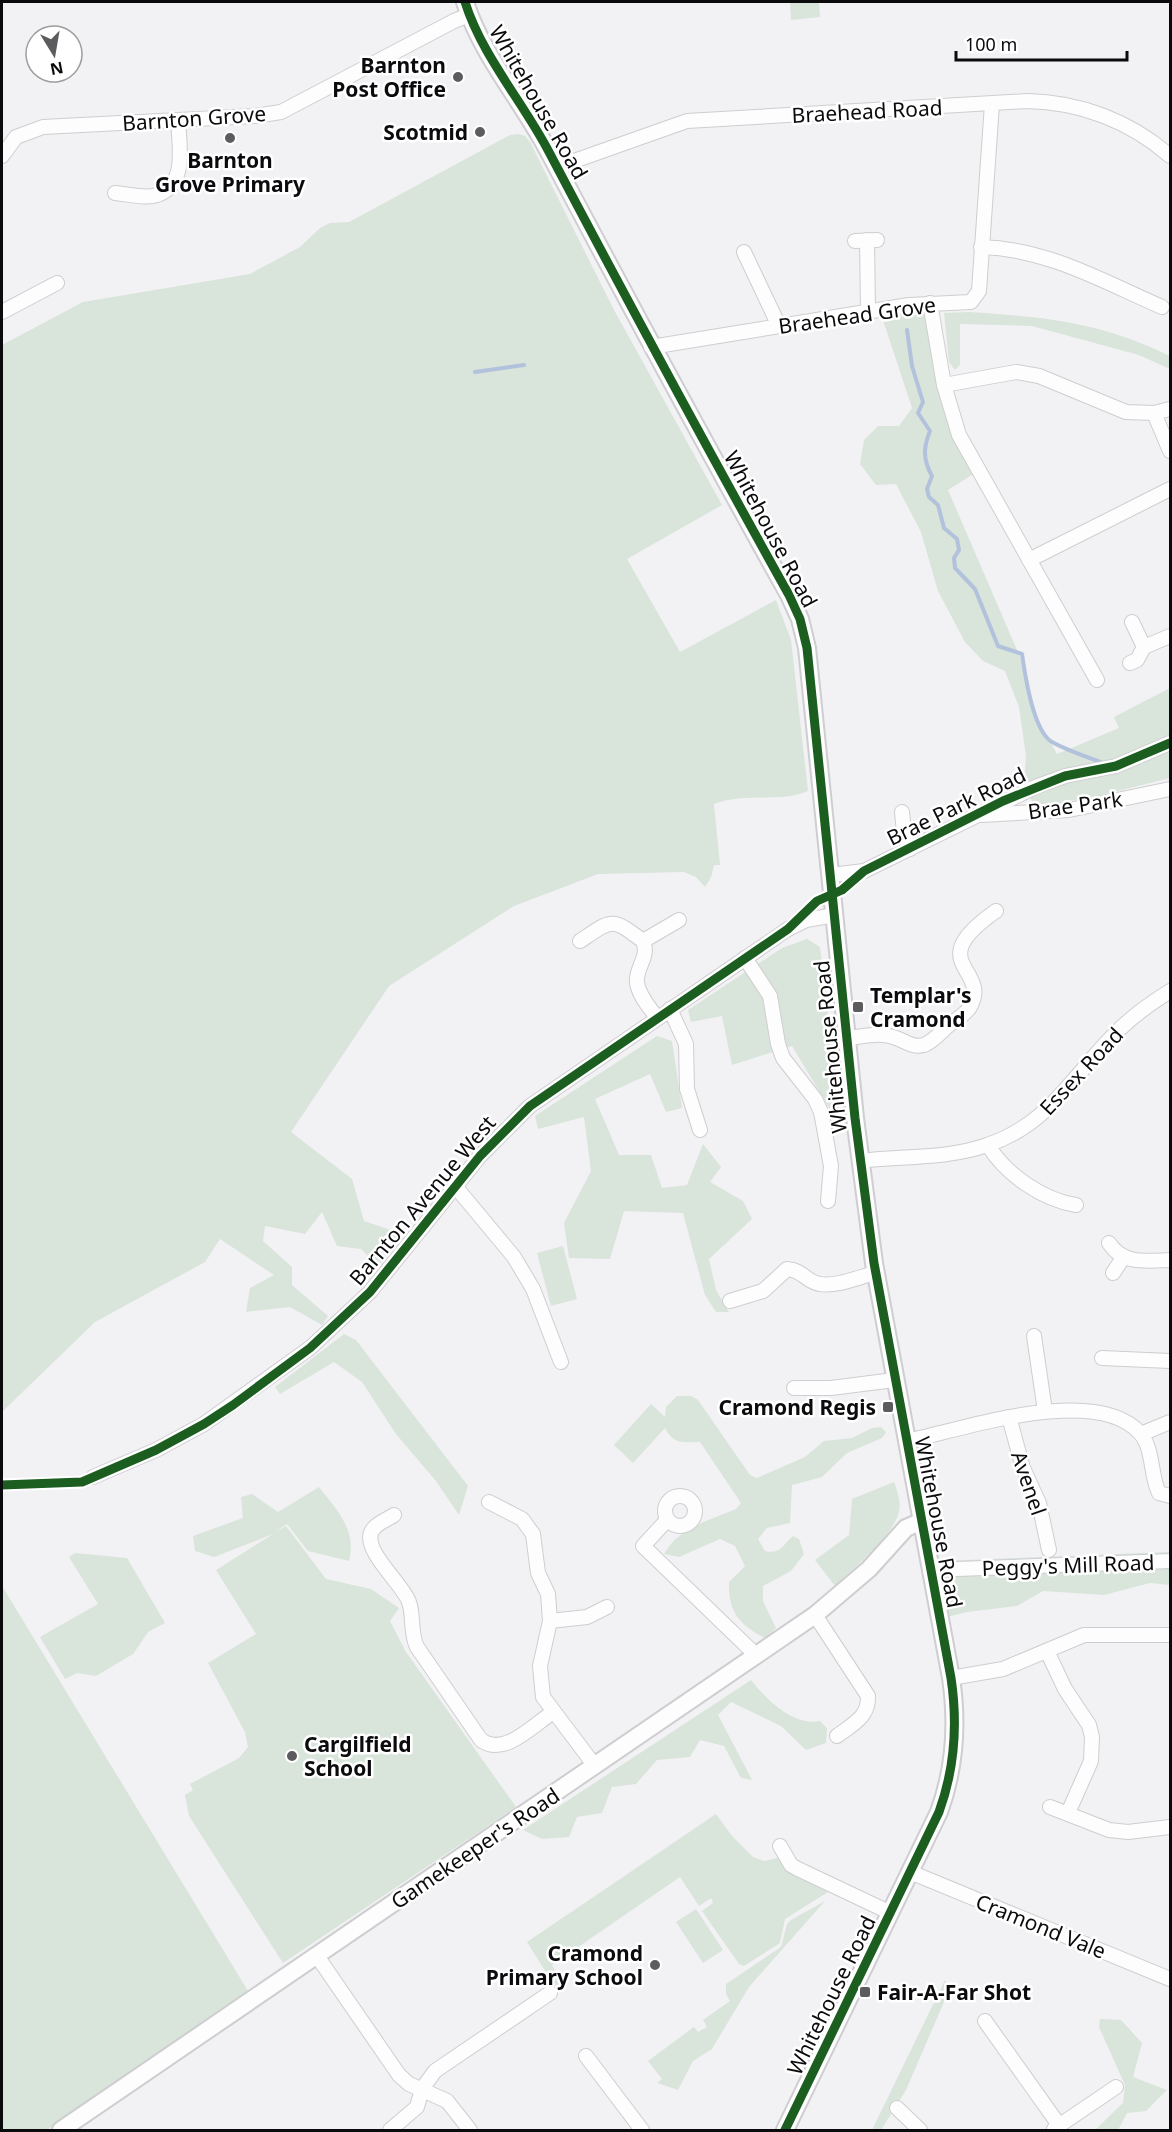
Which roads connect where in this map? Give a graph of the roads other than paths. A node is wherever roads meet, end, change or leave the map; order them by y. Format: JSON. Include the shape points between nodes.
{"nodes":[{"id":1,"x":467,"y":8,"type":"edge"},
{"id":2,"x":992,"y":104,"type":"junction"},
{"id":3,"x":178,"y":120,"type":"junction"},
{"id":4,"x":5,"y":151,"type":"edge"},
{"id":5,"x":1170,"y":156,"type":"edge"},
{"id":6,"x":557,"y":167,"type":"junction"},
{"id":7,"x":115,"y":193,"type":"dead end"},
{"id":8,"x":866,"y":240,"type":"dead end"},
{"id":9,"x":981,"y":247,"type":"junction"},
{"id":10,"x":744,"y":252,"type":"dead end"},
{"id":11,"x":57,"y":284,"type":"dead end"},
{"id":12,"x":1157,"y":301,"type":"dead end"},
{"id":13,"x":930,"y":303,"type":"junction"},
{"id":14,"x":868,"y":311,"type":"junction"},
{"id":15,"x":2,"y":312,"type":"edge"},
{"id":16,"x":779,"y":326,"type":"junction"},
{"id":17,"x":651,"y":347,"type":"junction"},
{"id":18,"x":944,"y":385,"type":"junction"},
{"id":19,"x":1170,"y":409,"type":"edge"},
{"id":20,"x":1154,"y":412,"type":"junction"},
{"id":21,"x":1170,"y":451,"type":"edge"},
{"id":22,"x":1169,"y":494,"type":"edge"},
{"id":23,"x":1029,"y":560,"type":"junction"},
{"id":24,"x":1132,"y":622,"type":"dead end"},
{"id":25,"x":1170,"y":636,"type":"edge"},
{"id":26,"x":1144,"y":647,"type":"junction"},
{"id":27,"x":1130,"y":663,"type":"dead end"},
{"id":28,"x":1097,"y":680,"type":"dead end"},
{"id":29,"x":1170,"y":743,"type":"edge"},
{"id":30,"x":1170,"y":789,"type":"edge"},
{"id":31,"x":902,"y":812,"type":"dead end"},
{"id":32,"x":979,"y":815,"type":"junction"},
{"id":33,"x":910,"y":849,"type":"junction"},
{"id":34,"x":831,"y":875,"type":"junction"},
{"id":35,"x":996,"y":911,"type":"dead end"},
{"id":36,"x":835,"y":915,"type":"junction"},
{"id":37,"x":679,"y":920,"type":"dead end"},
{"id":38,"x":580,"y":941,"type":"dead end"},
{"id":39,"x":643,"y":941,"type":"junction"},
{"id":40,"x":745,"y":958,"type":"junction"},
{"id":41,"x":1170,"y":991,"type":"edge"},
{"id":42,"x":670,"y":1009,"type":"junction"},
{"id":43,"x":657,"y":1018,"type":"junction"},
{"id":44,"x":847,"y":1038,"type":"junction"},
{"id":45,"x":701,"y":1125,"type":"dead end"},
{"id":46,"x":988,"y":1145,"type":"junction"},
{"id":47,"x":860,"y":1161,"type":"junction"},
{"id":48,"x":454,"y":1186,"type":"junction"},
{"id":49,"x":828,"y":1201,"type":"dead end"},
{"id":50,"x":1076,"y":1205,"type":"dead end"},
{"id":51,"x":1109,"y":1243,"type":"dead end"},
{"id":52,"x":1123,"y":1258,"type":"junction"},
{"id":53,"x":1170,"y":1260,"type":"edge"},
{"id":54,"x":875,"y":1273,"type":"junction"},
{"id":55,"x":1113,"y":1273,"type":"dead end"},
{"id":56,"x":730,"y":1301,"type":"dead end"},
{"id":57,"x":1034,"y":1336,"type":"dead end"},
{"id":58,"x":1108,"y":1361,"type":"dead end"},
{"id":59,"x":1170,"y":1361,"type":"edge"},
{"id":60,"x":561,"y":1362,"type":"dead end"},
{"id":61,"x":894,"y":1380,"type":"junction"},
{"id":62,"x":794,"y":1388,"type":"dead end"},
{"id":63,"x":1045,"y":1411,"type":"junction"},
{"id":64,"x":1009,"y":1418,"type":"junction"},
{"id":65,"x":1170,"y":1422,"type":"edge"},
{"id":66,"x":1141,"y":1434,"type":"junction"},
{"id":67,"x":906,"y":1441,"type":"junction"},
{"id":68,"x":93,"y":1478,"type":"dead end"},
{"id":69,"x":1170,"y":1496,"type":"edge"},
{"id":70,"x":489,"y":1502,"type":"dead end"},
{"id":71,"x":394,"y":1515,"type":"dead end"},
{"id":72,"x":668,"y":1520,"type":"dead end"},
{"id":73,"x":922,"y":1531,"type":"junction"},
{"id":74,"x":1049,"y":1550,"type":"dead end"},
{"id":75,"x":1170,"y":1561,"type":"edge"},
{"id":76,"x":930,"y":1570,"type":"junction"},
{"id":77,"x":607,"y":1607,"type":"dead end"},
{"id":78,"x":815,"y":1615,"type":"junction"},
{"id":79,"x":550,"y":1621,"type":"junction"},
{"id":80,"x":1170,"y":1635,"type":"edge"},
{"id":81,"x":1047,"y":1651,"type":"junction"},
{"id":82,"x":757,"y":1656,"type":"junction"},
{"id":83,"x":951,"y":1678,"type":"junction"},
{"id":84,"x":552,"y":1713,"type":"junction"},
{"id":85,"x":837,"y":1736,"type":"dead end"},
{"id":86,"x":595,"y":1766,"type":"junction"},
{"id":87,"x":1050,"y":1807,"type":"dead end"},
{"id":88,"x":1068,"y":1813,"type":"junction"},
{"id":89,"x":1170,"y":1827,"type":"edge"},
{"id":90,"x":780,"y":1846,"type":"dead end"},
{"id":91,"x":910,"y":1872,"type":"junction"},
{"id":92,"x":891,"y":1913,"type":"junction"},
{"id":93,"x":317,"y":1956,"type":"junction"},
{"id":94,"x":1170,"y":1979,"type":"edge"},
{"id":95,"x":549,"y":1993,"type":"dead end"},
{"id":96,"x":985,"y":2021,"type":"dead end"},
{"id":97,"x":586,"y":2056,"type":"dead end"},
{"id":98,"x":1116,"y":2087,"type":"dead end"},
{"id":99,"x":422,"y":2089,"type":"junction"},
{"id":100,"x":897,"y":2108,"type":"dead end"},
{"id":101,"x":1055,"y":2128,"type":"edge"},
{"id":102,"x":61,"y":2130,"type":"edge"},
{"id":103,"x":390,"y":2130,"type":"edge"},
{"id":104,"x":470,"y":2130,"type":"edge"},
{"id":105,"x":642,"y":2130,"type":"edge"},
{"id":106,"x":785,"y":2130,"type":"edge"},
{"id":107,"x":920,"y":2130,"type":"edge"}],
"edges":[{"from":1,"to":3,"type":"street","name":"Barnton Grove","via":[[454,21],[288,110]]},
{"from":1,"to":6,"type":"street","name":"Whitehouse Road"},
{"from":2,"to":5,"type":"street","name":"Braehead Road","via":[[1026,101],[1078,106],[1130,130]]},
{"from":2,"to":6,"type":"street","name":"Braehead Road","via":[[687,121]]},
{"from":2,"to":9,"type":"street","name":"Braehead Grove"},
{"from":3,"to":4,"type":"street","name":"Barnton Grove","via":[[43,127],[16,137]]},
{"from":3,"to":7,"type":"street","via":[[179,174],[168,189],[156,196]]},
{"from":6,"to":17,"type":"street","name":"Whitehouse Road"},
{"from":8,"to":14,"type":"street"},
{"from":9,"to":12,"type":"street","via":[[1023,252],[1064,263]]},
{"from":9,"to":13,"type":"street","name":"Braehead Grove","via":[[975,300],[966,304]]},
{"from":10,"to":16,"type":"street"},
{"from":11,"to":15,"type":"street"},
{"from":13,"to":14,"type":"street","name":"Braehead Grove"},
{"from":13,"to":18,"type":"street"},
{"from":14,"to":16,"type":"street","name":"Braehead Grove"},
{"from":16,"to":17,"type":"street","name":"Braehead Grove"},
{"from":17,"to":34,"type":"street","name":"Whitehouse Road","via":[[800,619],[810,667]]},
{"from":18,"to":20,"type":"street","via":[[1016,372],[1039,376],[1126,412]]},
{"from":18,"to":23,"type":"street","via":[[959,435]]},
{"from":19,"to":20,"type":"street"},
{"from":20,"to":21,"type":"street"},
{"from":22,"to":23,"type":"street"},
{"from":23,"to":28,"type":"street"},
{"from":24,"to":26,"type":"street"},
{"from":25,"to":26,"type":"street"},
{"from":26,"to":27,"type":"street","via":[[1137,660]]},
{"from":29,"to":32,"type":"street","name":"Brae Park Road","via":[[1116,766],[1065,776],[1035,787]]},
{"from":30,"to":32,"type":"street","name":"Brae Park","via":[[1070,810]]},
{"from":31,"to":33,"type":"street","via":[[903,832]]},
{"from":32,"to":33,"type":"street","name":"Brae Park Road"},
{"from":33,"to":34,"type":"street","name":"Brae Park Road","via":[[859,873]]},
{"from":34,"to":36,"type":"street","name":"Whitehouse Road"},
{"from":35,"to":44,"type":"street","via":[[973,927],[960,948],[959,959],[973,981],[975,994],[970,1009],[926,1044],[914,1046],[893,1036]]},
{"from":36,"to":40,"type":"street","name":"Barnton Avenue West","via":[[799,923]]},
{"from":36,"to":44,"type":"street","name":"Whitehouse Road"},
{"from":37,"to":39,"type":"street"},
{"from":38,"to":39,"type":"street","via":[[613,922]]},
{"from":39,"to":43,"type":"street","via":[[646,957],[637,981],[640,993]]},
{"from":40,"to":42,"type":"street","name":"Barnton Avenue West"},
{"from":40,"to":49,"type":"street","via":[[770,996],[783,1058],[821,1112],[831,1166]]},
{"from":41,"to":46,"type":"street","name":"Essex Road","via":[[1122,1027],[1059,1100],[1011,1135]]},
{"from":42,"to":43,"type":"street","name":"Barnton Avenue West"},
{"from":42,"to":45,"type":"street","via":[[686,1044],[687,1089]]},
{"from":43,"to":48,"type":"street","name":"Barnton Avenue West","via":[[530,1106],[496,1137]]},
{"from":44,"to":47,"type":"street","name":"Whitehouse Road"},
{"from":46,"to":47,"type":"street","name":"Essex Road"},
{"from":46,"to":50,"type":"street","via":[[1022,1182]]},
{"from":47,"to":54,"type":"street","name":"Whitehouse Road"},
{"from":48,"to":60,"type":"street","via":[[514,1257],[533,1289]]},
{"from":48,"to":68,"type":"street","name":"Barnton Avenue West","via":[[370,1292],[310,1348],[204,1424]]},
{"from":51,"to":52,"type":"street"},
{"from":52,"to":53,"type":"street","via":[[1146,1262]]},
{"from":52,"to":55,"type":"street"},
{"from":54,"to":56,"type":"street","via":[[818,1284],[799,1270],[787,1269],[765,1296]]},
{"from":54,"to":61,"type":"street","name":"Whitehouse Road"},
{"from":57,"to":63,"type":"street"},
{"from":58,"to":59,"type":"street"},
{"from":61,"to":62,"type":"street","via":[[816,1394]]},
{"from":61,"to":67,"type":"street","name":"Whitehouse Road"},
{"from":63,"to":64,"type":"street"},
{"from":63,"to":66,"type":"street","via":[[1075,1409],[1100,1413],[1128,1423]]},
{"from":64,"to":67,"type":"street"},
{"from":64,"to":74,"type":"street","name":"Avenel","via":[[1023,1468],[1039,1503]]},
{"from":65,"to":66,"type":"street"},
{"from":66,"to":69,"type":"street","via":[[1149,1452],[1153,1480],[1160,1493]]},
{"from":67,"to":73,"type":"street","name":"Whitehouse Road"},
{"from":70,"to":79,"type":"street","via":[[522,1519],[533,1534],[538,1574],[548,1594]]},
{"from":71,"to":84,"type":"street","via":[[373,1528],[369,1539],[372,1550],[409,1602],[417,1647],[481,1740],[491,1747],[502,1746]]},
{"from":72,"to":82,"type":"street","via":[[643,1546]]},
{"from":73,"to":76,"type":"street","name":"Whitehouse Road"},
{"from":73,"to":78,"type":"street","name":"Gamekeeper's Road","via":[[881,1556]]},
{"from":75,"to":76,"type":"street","name":"Peggy's Mill Road"},
{"from":76,"to":83,"type":"street","name":"Whitehouse Road"},
{"from":77,"to":79,"type":"street","via":[[587,1617]]},
{"from":78,"to":82,"type":"street","name":"Gamekeeper's Road"},
{"from":78,"to":85,"type":"street","via":[[868,1696],[864,1716]]},
{"from":79,"to":84,"type":"street","via":[[539,1683]]},
{"from":80,"to":81,"type":"street","via":[[1084,1635]]},
{"from":81,"to":83,"type":"street","via":[[1003,1669]]},
{"from":81,"to":88,"type":"street","via":[[1092,1737],[1091,1761]]},
{"from":82,"to":86,"type":"street","name":"Gamekeeper's Road"},
{"from":83,"to":91,"type":"street","name":"Whitehouse Road","via":[[956,1719],[952,1767],[939,1812]]},
{"from":84,"to":86,"type":"street"},
{"from":86,"to":93,"type":"street","name":"Gamekeeper's Road"},
{"from":87,"to":88,"type":"street"},
{"from":88,"to":89,"type":"street","via":[[1109,1830]]},
{"from":90,"to":92,"type":"street","via":[[787,1860],[798,1869]]},
{"from":91,"to":92,"type":"street","name":"Whitehouse Road"},
{"from":91,"to":94,"type":"street","name":"Cramond Vale"},
{"from":92,"to":106,"type":"street","name":"Whitehouse Road"},
{"from":93,"to":99,"type":"street","via":[[399,2075]]},
{"from":93,"to":102,"type":"street","name":"Gamekeeper's Road"},
{"from":95,"to":99,"type":"street","via":[[435,2071]]},
{"from":96,"to":101,"type":"street"},
{"from":97,"to":105,"type":"street"},
{"from":98,"to":101,"type":"street"},
{"from":99,"to":103,"type":"street","via":[[417,2108]]},
{"from":99,"to":104,"type":"street","via":[[447,2101]]},
{"from":100,"to":107,"type":"street"}]}
